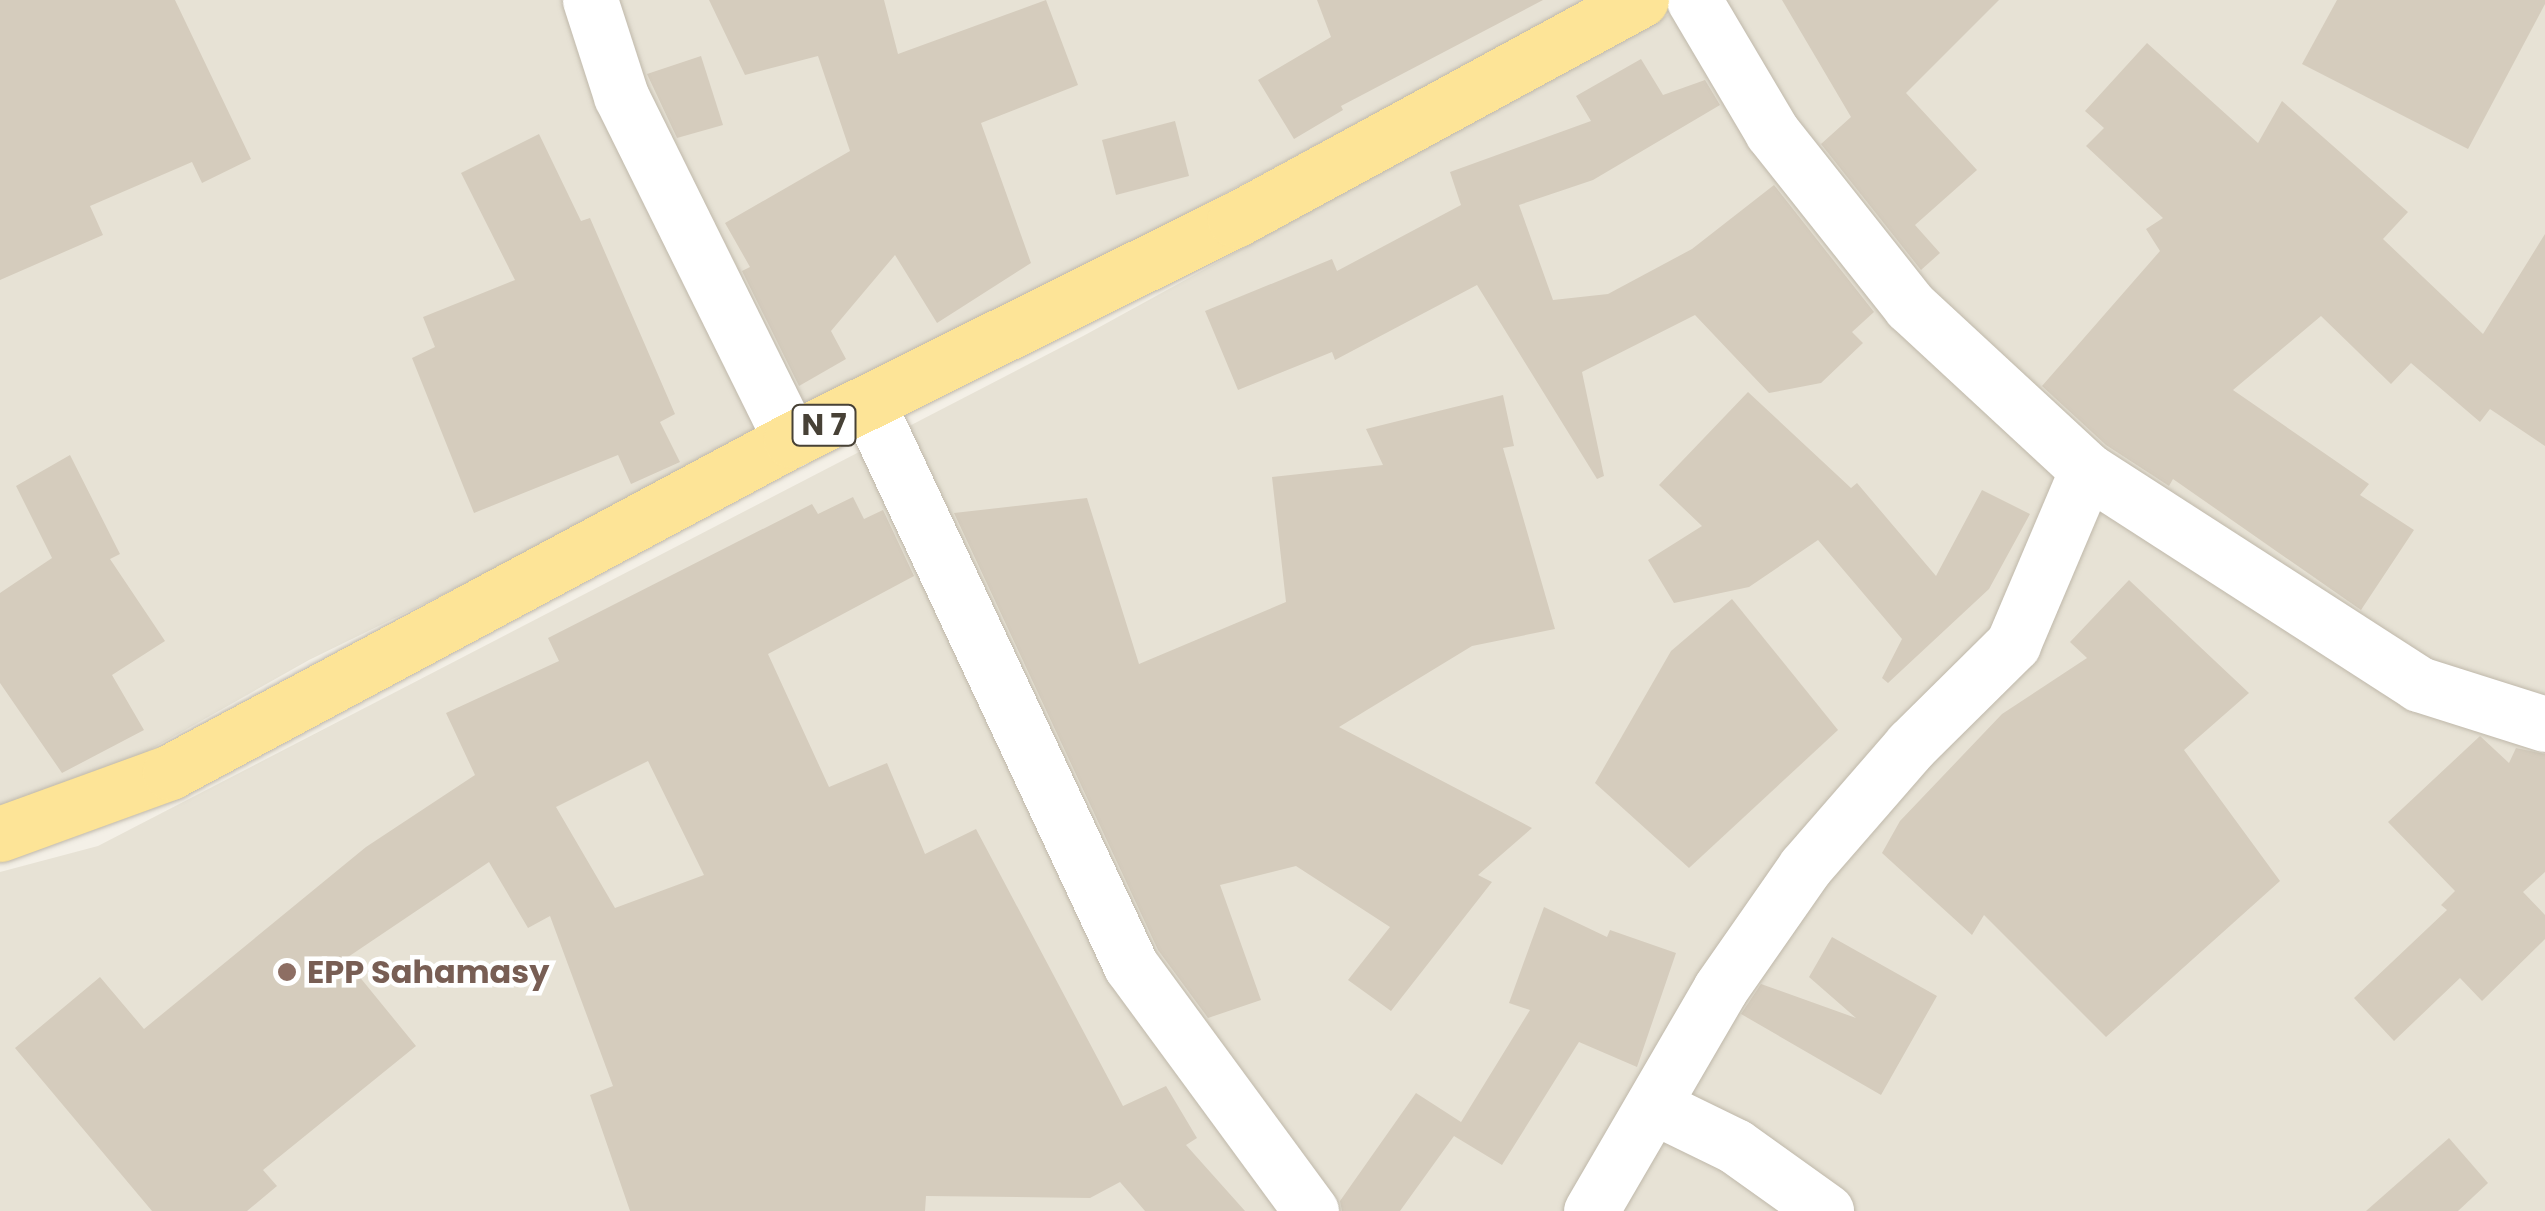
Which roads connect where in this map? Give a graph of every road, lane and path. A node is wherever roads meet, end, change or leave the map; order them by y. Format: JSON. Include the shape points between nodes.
{"nodes":[{"id":1,"x":590,"y":0,"type":"edge"},
{"id":2,"x":1641,"y":0,"type":"edge"},
{"id":3,"x":1694,"y":0,"type":"edge"},
{"id":4,"x":868,"y":404,"type":"junction"},
{"id":5,"x":791,"y":440,"type":"junction"},
{"id":6,"x":2087,"y":470,"type":"junction"},
{"id":7,"x":2545,"y":724,"type":"edge"},
{"id":8,"x":0,"y":834,"type":"edge"},
{"id":9,"x":1655,"y":1107,"type":"junction"},
{"id":10,"x":1311,"y":1211,"type":"edge"},
{"id":11,"x":1591,"y":1211,"type":"edge"},
{"id":12,"x":1826,"y":1211,"type":"edge"}],
"edges":[{"from":1,"to":5,"type":"street","via":[[621,96]]},
{"from":2,"to":4,"type":"main road","number":"N 7","via":[[1234,220]]},
{"from":3,"to":6,"type":"street","via":[[1772,132],[1910,306]]},
{"from":4,"to":5,"type":"main road","number":"N 7"},
{"from":4,"to":10,"type":"street","via":[[1131,966]]},
{"from":5,"to":8,"type":"main road","number":"N 7","via":[[170,772]]},
{"from":6,"to":7,"type":"street","via":[[2420,684]]},
{"from":6,"to":9,"type":"street","via":[[2013,644],[1911,745],[1805,867],[1720,990]]},
{"from":9,"to":11,"type":"street"},
{"from":9,"to":12,"type":"street","via":[[1735,1146]]}]}
